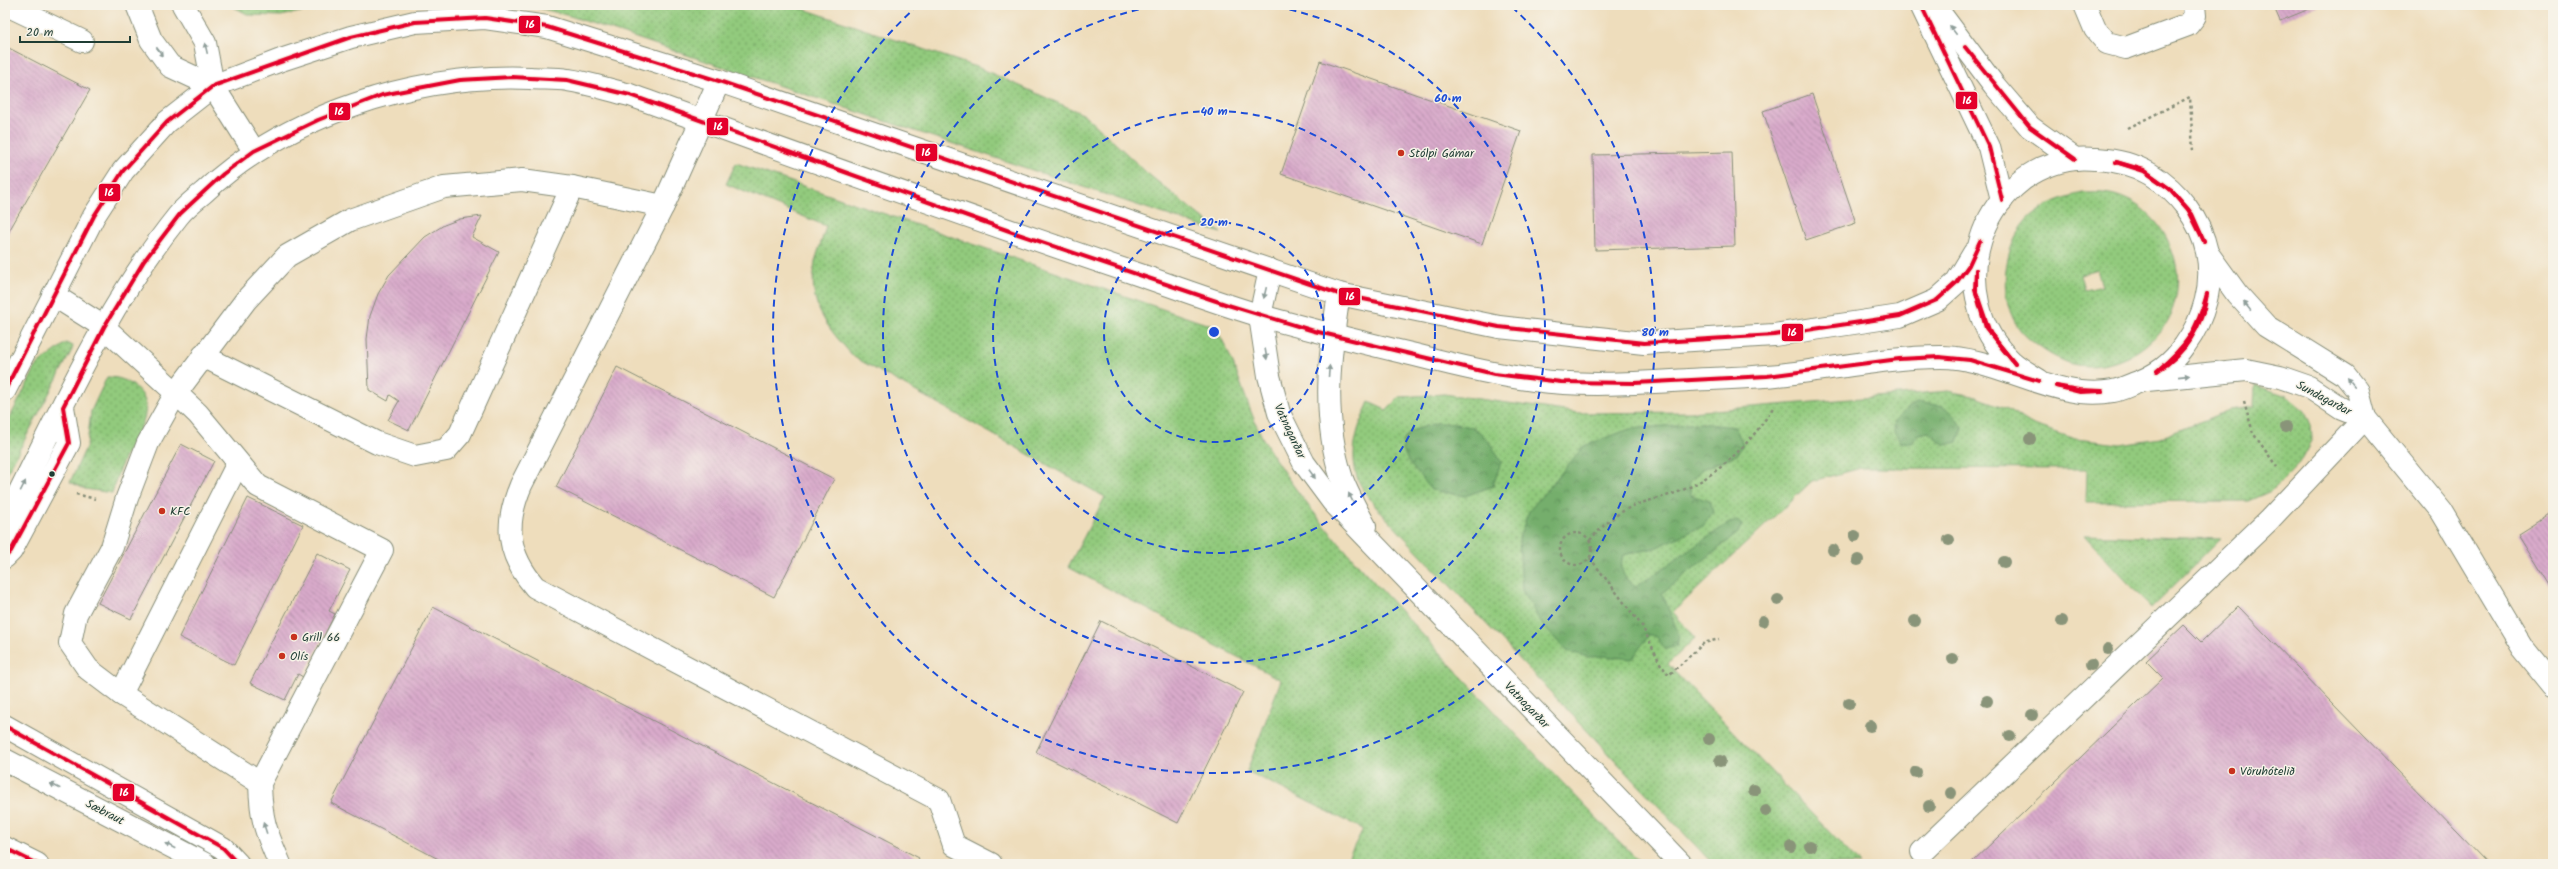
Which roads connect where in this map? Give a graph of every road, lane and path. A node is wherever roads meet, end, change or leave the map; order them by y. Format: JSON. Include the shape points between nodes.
{"nodes":[{"id":1,"x":8,"y":5,"type":"edge"},
{"id":2,"x":137,"y":5,"type":"edge"},
{"id":3,"x":183,"y":5,"type":"edge"},
{"id":4,"x":1921,"y":5,"type":"edge"},
{"id":5,"x":1934,"y":5,"type":"edge"},
{"id":6,"x":2085,"y":5,"type":"edge"},
{"id":7,"x":2194,"y":5,"type":"edge"},
{"id":8,"x":82,"y":41,"type":"dead end"},
{"id":9,"x":719,"y":81,"type":"junction"},
{"id":10,"x":213,"y":86,"type":"junction"},
{"id":11,"x":702,"y":121,"type":"junction"},
{"id":12,"x":2128,"y":128,"type":"dead end"},
{"id":13,"x":254,"y":151,"type":"junction"},
{"id":14,"x":2193,"y":152,"type":"dead end"},
{"id":15,"x":2074,"y":159,"type":"junction"},
{"id":16,"x":572,"y":187,"type":"junction"},
{"id":17,"x":2002,"y":200,"type":"junction"},
{"id":18,"x":663,"y":206,"type":"junction"},
{"id":19,"x":1980,"y":241,"type":"junction"},
{"id":20,"x":2208,"y":254,"type":"junction"},
{"id":21,"x":1270,"y":270,"type":"junction"},
{"id":22,"x":1339,"y":294,"type":"junction"},
{"id":23,"x":53,"y":296,"type":"junction"},
{"id":24,"x":1260,"y":316,"type":"junction"},
{"id":25,"x":104,"y":327,"type":"junction"},
{"id":26,"x":1332,"y":335,"type":"junction"},
{"id":27,"x":203,"y":356,"type":"junction"},
{"id":28,"x":2145,"y":380,"type":"junction"},
{"id":29,"x":2040,"y":381,"type":"junction"},
{"id":30,"x":5,"y":390,"type":"edge"},
{"id":31,"x":176,"y":393,"type":"junction"},
{"id":32,"x":2243,"y":397,"type":"dead end"},
{"id":33,"x":1777,"y":400,"type":"dead end"},
{"id":34,"x":63,"y":407,"type":"junction"},
{"id":35,"x":2365,"y":418,"type":"junction"},
{"id":36,"x":238,"y":463,"type":"junction"},
{"id":37,"x":2297,"y":490,"type":"junction"},
{"id":38,"x":5,"y":521,"type":"edge"},
{"id":39,"x":1590,"y":540,"type":"junction"},
{"id":40,"x":1374,"y":546,"type":"junction"},
{"id":41,"x":5,"y":558,"type":"edge"},
{"id":42,"x":1590,"y":558,"type":"junction"},
{"id":43,"x":1719,"y":639,"type":"dead end"},
{"id":44,"x":2553,"y":685,"type":"edge"},
{"id":45,"x":121,"y":694,"type":"junction"},
{"id":46,"x":5,"y":726,"type":"edge"},
{"id":47,"x":5,"y":760,"type":"edge"},
{"id":48,"x":260,"y":783,"type":"junction"},
{"id":49,"x":5,"y":848,"type":"edge"},
{"id":50,"x":1922,"y":852,"type":"dead end"},
{"id":51,"x":37,"y":864,"type":"edge"},
{"id":52,"x":205,"y":864,"type":"edge"},
{"id":53,"x":238,"y":864,"type":"edge"},
{"id":54,"x":280,"y":864,"type":"edge"},
{"id":55,"x":991,"y":864,"type":"edge"},
{"id":56,"x":1681,"y":864,"type":"edge"}],
"edges":[{"from":1,"to":8,"type":"main road"},
{"from":2,"to":10,"type":"main road","one_way":true,"via":[[151,40],[170,66]]},
{"from":10,"to":3,"type":"main road","one_way":true,"via":[[205,43]]},
{"from":4,"to":17,"type":"main road","via":[[1989,147]]},
{"from":15,"to":5,"type":"main road","one_way":true,"via":[[2030,127],[1994,85]]},
{"from":6,"to":7,"type":"main road","via":[[2095,29],[2107,43],[2126,48],[2188,25],[2195,16]]},
{"from":9,"to":10,"type":"main road","name":"Sundagarðar","via":[[547,28],[485,18],[415,22],[351,37]]},
{"from":9,"to":11,"type":"main road"},
{"from":9,"to":21,"type":"main road","name":"Sundagarðar"},
{"from":10,"to":13,"type":"main road"},
{"from":10,"to":23,"type":"main road","name":"Sundagarðar","via":[[167,122],[123,171],[94,216]]},
{"from":11,"to":13,"type":"main road","name":"Sundagarðar","via":[[630,95],[567,80],[512,77],[460,80],[382,95],[318,120]]},
{"from":11,"to":18,"type":"main road"},
{"from":11,"to":24,"type":"main road","name":"Sundagarðar","via":[[995,227]]},
{"from":12,"to":14,"type":"path","via":[[2190,97]]},
{"from":13,"to":25,"type":"main road","name":"Sundagarðar","via":[[223,174],[180,214],[144,261]]},
{"from":15,"to":17,"type":"main road","name":"Sundagarðar","via":[[2047,167],[2022,180]]},
{"from":15,"to":20,"type":"main road","name":"Sundagarðar","via":[[2117,162],[2145,171],[2174,191],[2196,220]]},
{"from":16,"to":18,"type":"main road"},
{"from":16,"to":27,"type":"main road","via":[[522,180],[444,187],[350,220],[288,256],[246,300]]},
{"from":16,"to":27,"type":"main road","via":[[460,434],[446,450],[415,456],[377,443]]},
{"from":17,"to":19,"type":"main road","name":"Sundagarðar","via":[[1989,219]]},
{"from":18,"to":55,"type":"main road","via":[[516,496],[510,520],[515,557],[535,587],[939,800],[954,845]]},
{"from":19,"to":22,"type":"main road","name":"Sundagarðar","via":[[1969,265],[1956,283],[1937,300],[1900,316],[1774,335],[1644,343],[1499,327]]},
{"from":19,"to":29,"type":"main road","name":"Sundagarðar","via":[[1974,273],[1978,306],[1991,337],[2012,362]]},
{"from":20,"to":28,"type":"main road","name":"Sundagarðar","via":[[2209,291],[2198,327],[2176,358]]},
{"from":35,"to":20,"type":"main road","name":"Sundagarðar","one_way":true,"via":[[2358,391],[2345,375],[2266,326],[2237,294]]},
{"from":21,"to":22,"type":"main road","name":"Sundagarðar"},
{"from":21,"to":24,"type":"main road","name":"Vatnagarðar","one_way":true},
{"from":22,"to":26,"type":"main road","name":"Vatnagarðar"},
{"from":23,"to":25,"type":"main road"},
{"from":23,"to":30,"type":"main road","name":"Sundagarðar"},
{"from":24,"to":26,"type":"main road","name":"Sundagarðar"},
{"from":24,"to":40,"type":"main road","name":"Vatnagarðar","one_way":true,"via":[[1269,376],[1279,414],[1304,463],[1333,502]]},
{"from":25,"to":31,"type":"main road"},
{"from":25,"to":34,"type":"main road","name":"Sundagarðar"},
{"from":26,"to":29,"type":"main road","name":"Sundagarðar","via":[[1474,369],[1535,380],[1596,385],[1779,375],[1907,359],[1947,357],[1987,364]]},
{"from":40,"to":26,"type":"main road","name":"Vatnagarðar","one_way":true,"via":[[1342,480],[1330,428],[1328,386]]},
{"from":27,"to":31,"type":"main road"},
{"from":28,"to":29,"type":"main road","name":"Sundagarðar","via":[[2111,392],[2074,392]]},
{"from":28,"to":35,"type":"main road","name":"Sundagarðar","one_way":true,"via":[[2246,370],[2280,377],[2309,387],[2342,409]]},
{"from":31,"to":36,"type":"main road","via":[[198,414]]},
{"from":31,"to":45,"type":"main road","via":[[148,443],[112,547],[76,614],[70,643],[88,668]]},
{"from":32,"to":37,"type":"path","via":[[2253,433],[2267,455]]},
{"from":33,"to":39,"type":"path","via":[[1747,443],[1715,472],[1684,490],[1629,508],[1613,517]]},
{"from":38,"to":34,"type":"main road","name":"Sundagarðar","one_way":true},
{"from":34,"to":41,"type":"main road","via":[[68,443]]},
{"from":35,"to":37,"type":"main road"},
{"from":35,"to":44,"type":"main road","via":[[2442,512],[2523,648]]},
{"from":36,"to":45,"type":"main road"},
{"from":36,"to":48,"type":"main road","via":[[258,486],[382,550]]},
{"from":37,"to":50,"type":"main road","via":[[2268,521]]},
{"from":39,"to":42,"type":"path","via":[[1593,549]]},
{"from":39,"to":42,"type":"path","via":[[1581,534],[1570,535],[1562,542],[1560,553],[1566,562],[1576,566]]},
{"from":40,"to":56,"type":"main road","name":"Vatnagarðar"},
{"from":42,"to":43,"type":"path","via":[[1642,626],[1660,665],[1669,675],[1704,643]]},
{"from":45,"to":48,"type":"main road"},
{"from":46,"to":53,"type":"main road","via":[[223,848]]},
{"from":52,"to":47,"type":"main road","name":"Sæbraut","one_way":true},
{"from":54,"to":48,"type":"main road","one_way":true,"via":[[263,823]]},
{"from":49,"to":51,"type":"main road"}]}
